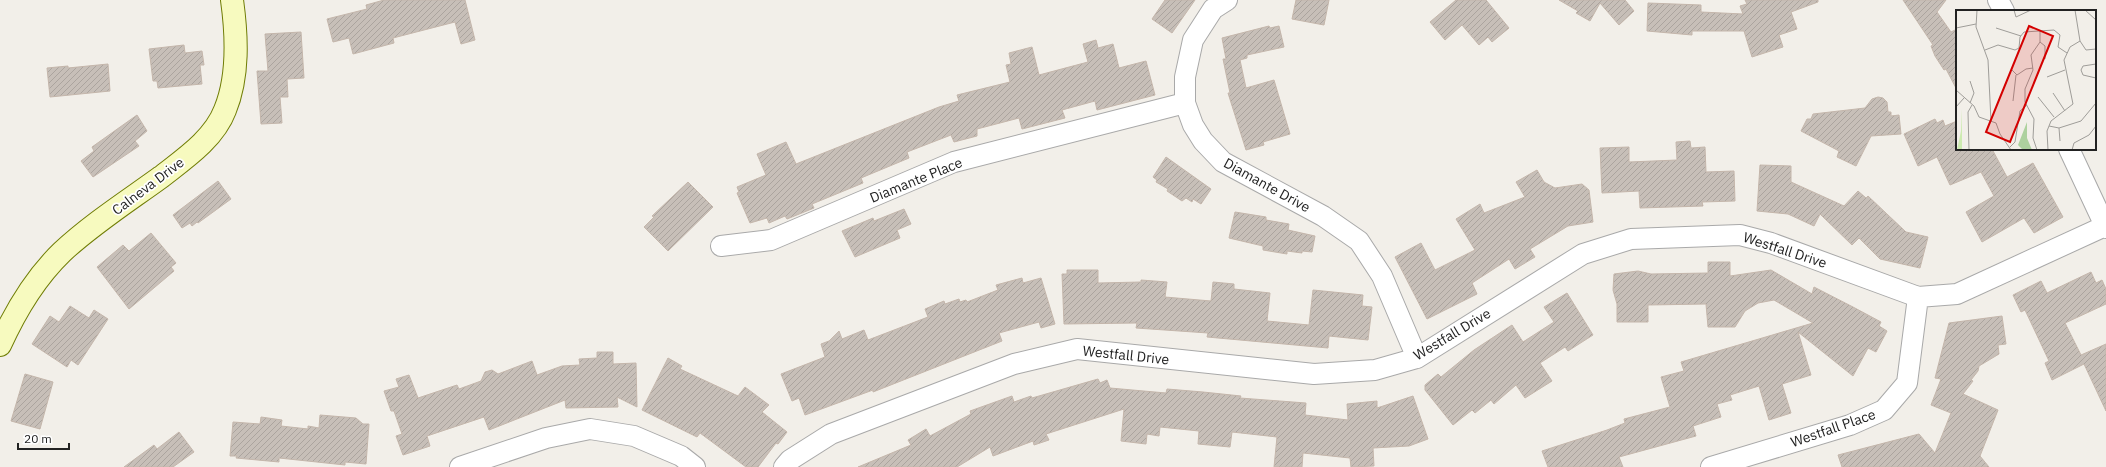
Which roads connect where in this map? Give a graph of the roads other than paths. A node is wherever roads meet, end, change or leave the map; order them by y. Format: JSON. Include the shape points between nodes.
{"nodes":[{"id":1,"x":235,"y":0,"type":"edge"},
{"id":2,"x":1227,"y":0,"type":"edge"},
{"id":3,"x":1998,"y":0,"type":"edge"},
{"id":4,"x":2003,"y":10,"type":"edge"},
{"id":5,"x":1185,"y":103,"type":"junction"},
{"id":6,"x":2069,"y":150,"type":"edge"},
{"id":7,"x":2106,"y":227,"type":"edge"},
{"id":8,"x":720,"y":246,"type":"dead end"},
{"id":9,"x":1918,"y":297,"type":"junction"},
{"id":10,"x":0,"y":345,"type":"edge"},
{"id":11,"x":1417,"y":358,"type":"junction"},
{"id":12,"x":460,"y":467,"type":"edge"},
{"id":13,"x":695,"y":467,"type":"edge"},
{"id":14,"x":784,"y":467,"type":"edge"},
{"id":15,"x":1711,"y":467,"type":"edge"}],
"edges":[{"from":1,"to":10,"type":"main road","name":"Calneva Drive","via":[[235,71],[225,111],[211,133],[176,165],[62,253],[13,318]]},
{"from":2,"to":5,"type":"street","name":"Diamante Drive","via":[[1213,9],[1193,40],[1185,77]]},
{"from":3,"to":4,"type":"street"},
{"from":5,"to":8,"type":"street","name":"Diamante Place","via":[[954,162],[771,240]]},
{"from":5,"to":11,"type":"street","name":"Diamante Drive","via":[[1203,141],[1223,162],[1323,216],[1359,240],[1382,276]]},
{"from":6,"to":7,"type":"street"},
{"from":7,"to":9,"type":"street","name":"Westfall Drive","via":[[1957,294]]},
{"from":9,"to":11,"type":"street","name":"Westfall Drive","via":[[1771,243],[1740,235],[1631,239],[1583,254]]},
{"from":9,"to":15,"type":"street","name":"Westfall Place","via":[[1907,383],[1884,410],[1850,425]]},
{"from":11,"to":14,"type":"street","name":"Westfall Drive","via":[[1375,370],[1314,374],[1077,349],[1014,364],[832,434],[790,460]]},
{"from":12,"to":13,"type":"street","via":[[546,438],[590,429],[634,436],[681,456]]}]}
